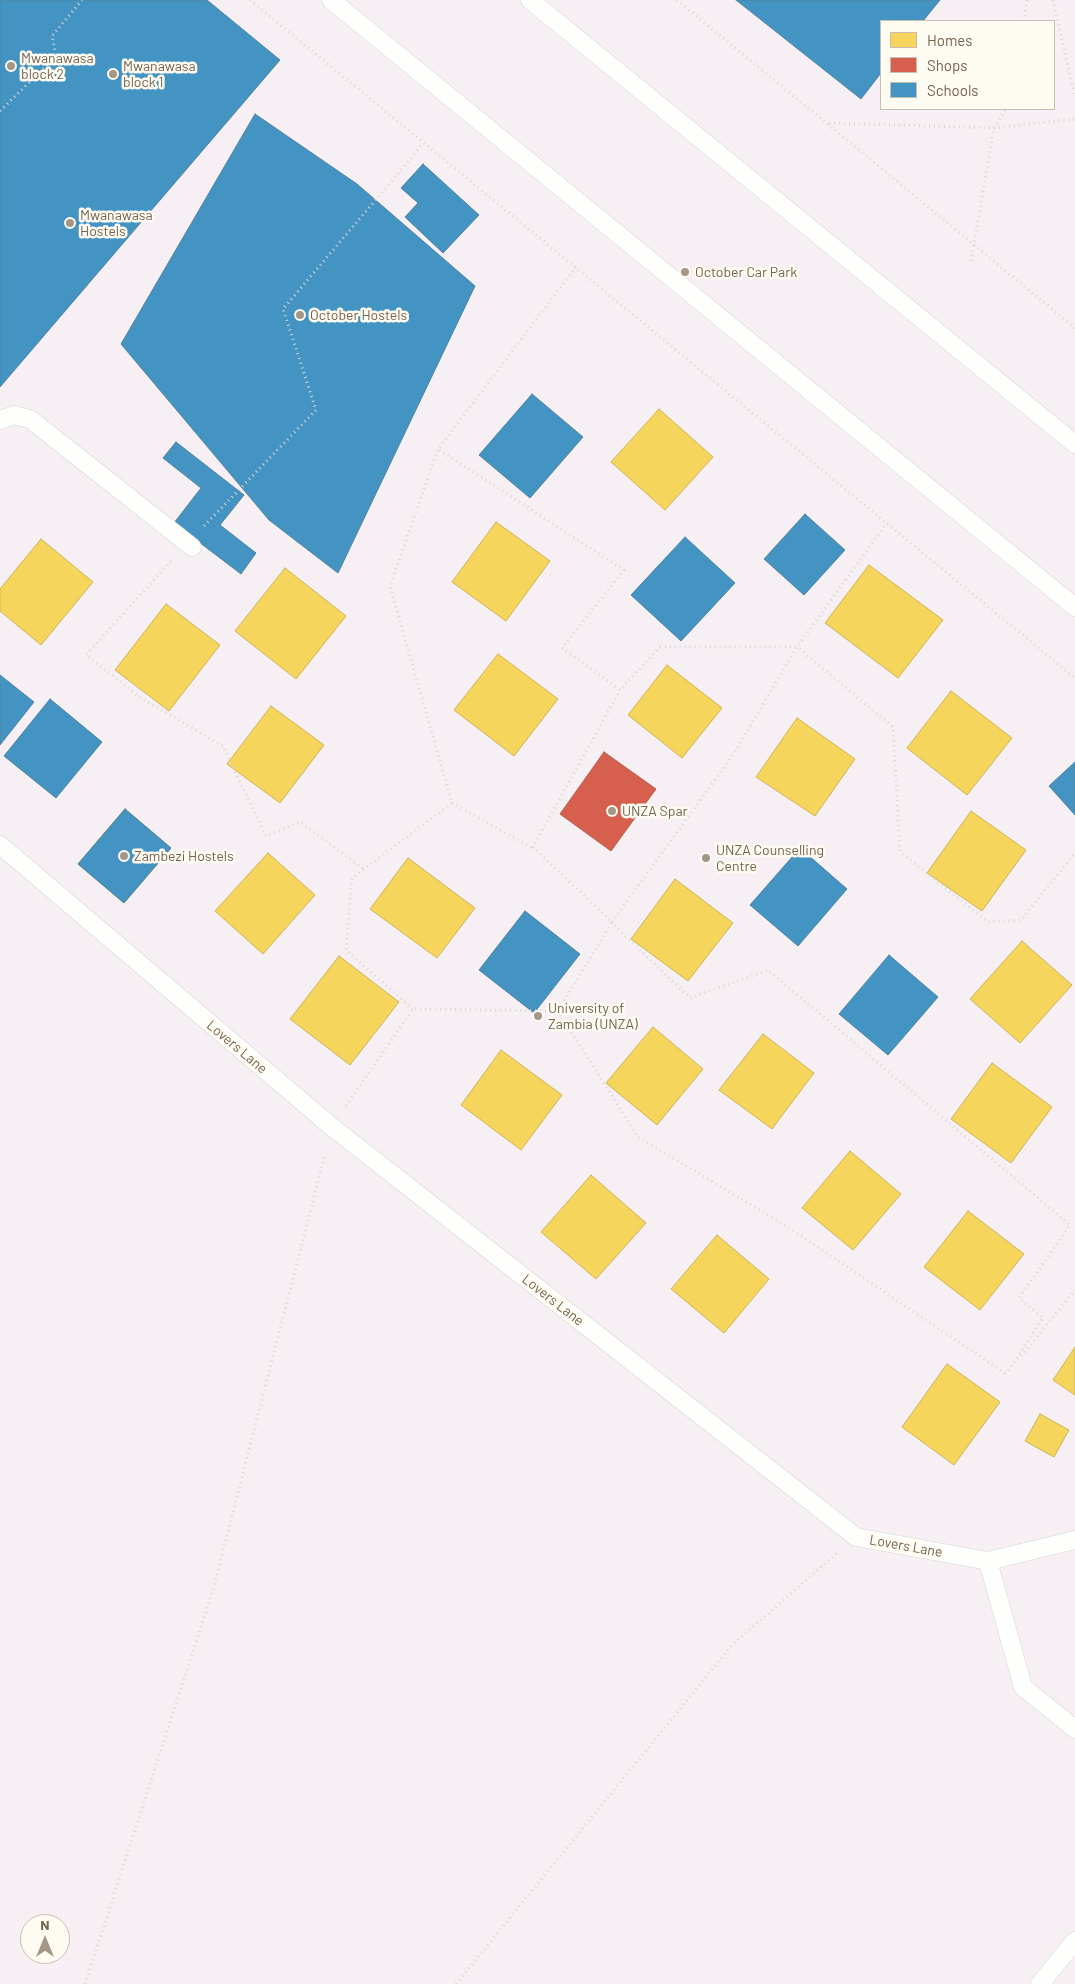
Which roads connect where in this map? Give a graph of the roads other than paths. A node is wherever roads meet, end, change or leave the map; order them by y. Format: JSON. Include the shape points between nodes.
{"nodes":[{"id":1,"x":331,"y":0,"type":"edge"},
{"id":2,"x":530,"y":0,"type":"edge"},
{"id":3,"x":0,"y":420,"type":"edge"},
{"id":4,"x":1075,"y":444,"type":"edge"},
{"id":5,"x":189,"y":545,"type":"road end"},
{"id":6,"x":1075,"y":607,"type":"edge"},
{"id":7,"x":0,"y":845,"type":"edge"},
{"id":8,"x":1075,"y":1540,"type":"edge"},
{"id":9,"x":988,"y":1561,"type":"junction"},
{"id":10,"x":1075,"y":1729,"type":"edge"},
{"id":11,"x":1075,"y":1941,"type":"edge"},
{"id":12,"x":1040,"y":1984,"type":"edge"}],
"edges":[{"from":1,"to":6,"type":"lane"},
{"from":2,"to":4,"type":"lane"},
{"from":3,"to":5,"type":"lane","via":[[14,415],[30,419]]},
{"from":7,"to":9,"type":"lane","name":"Lovers Lane","via":[[332,1127],[856,1537]]},
{"from":8,"to":9,"type":"lane"},
{"from":9,"to":10,"type":"lane","via":[[1023,1687]]},
{"from":11,"to":12,"type":"lane"}]}
